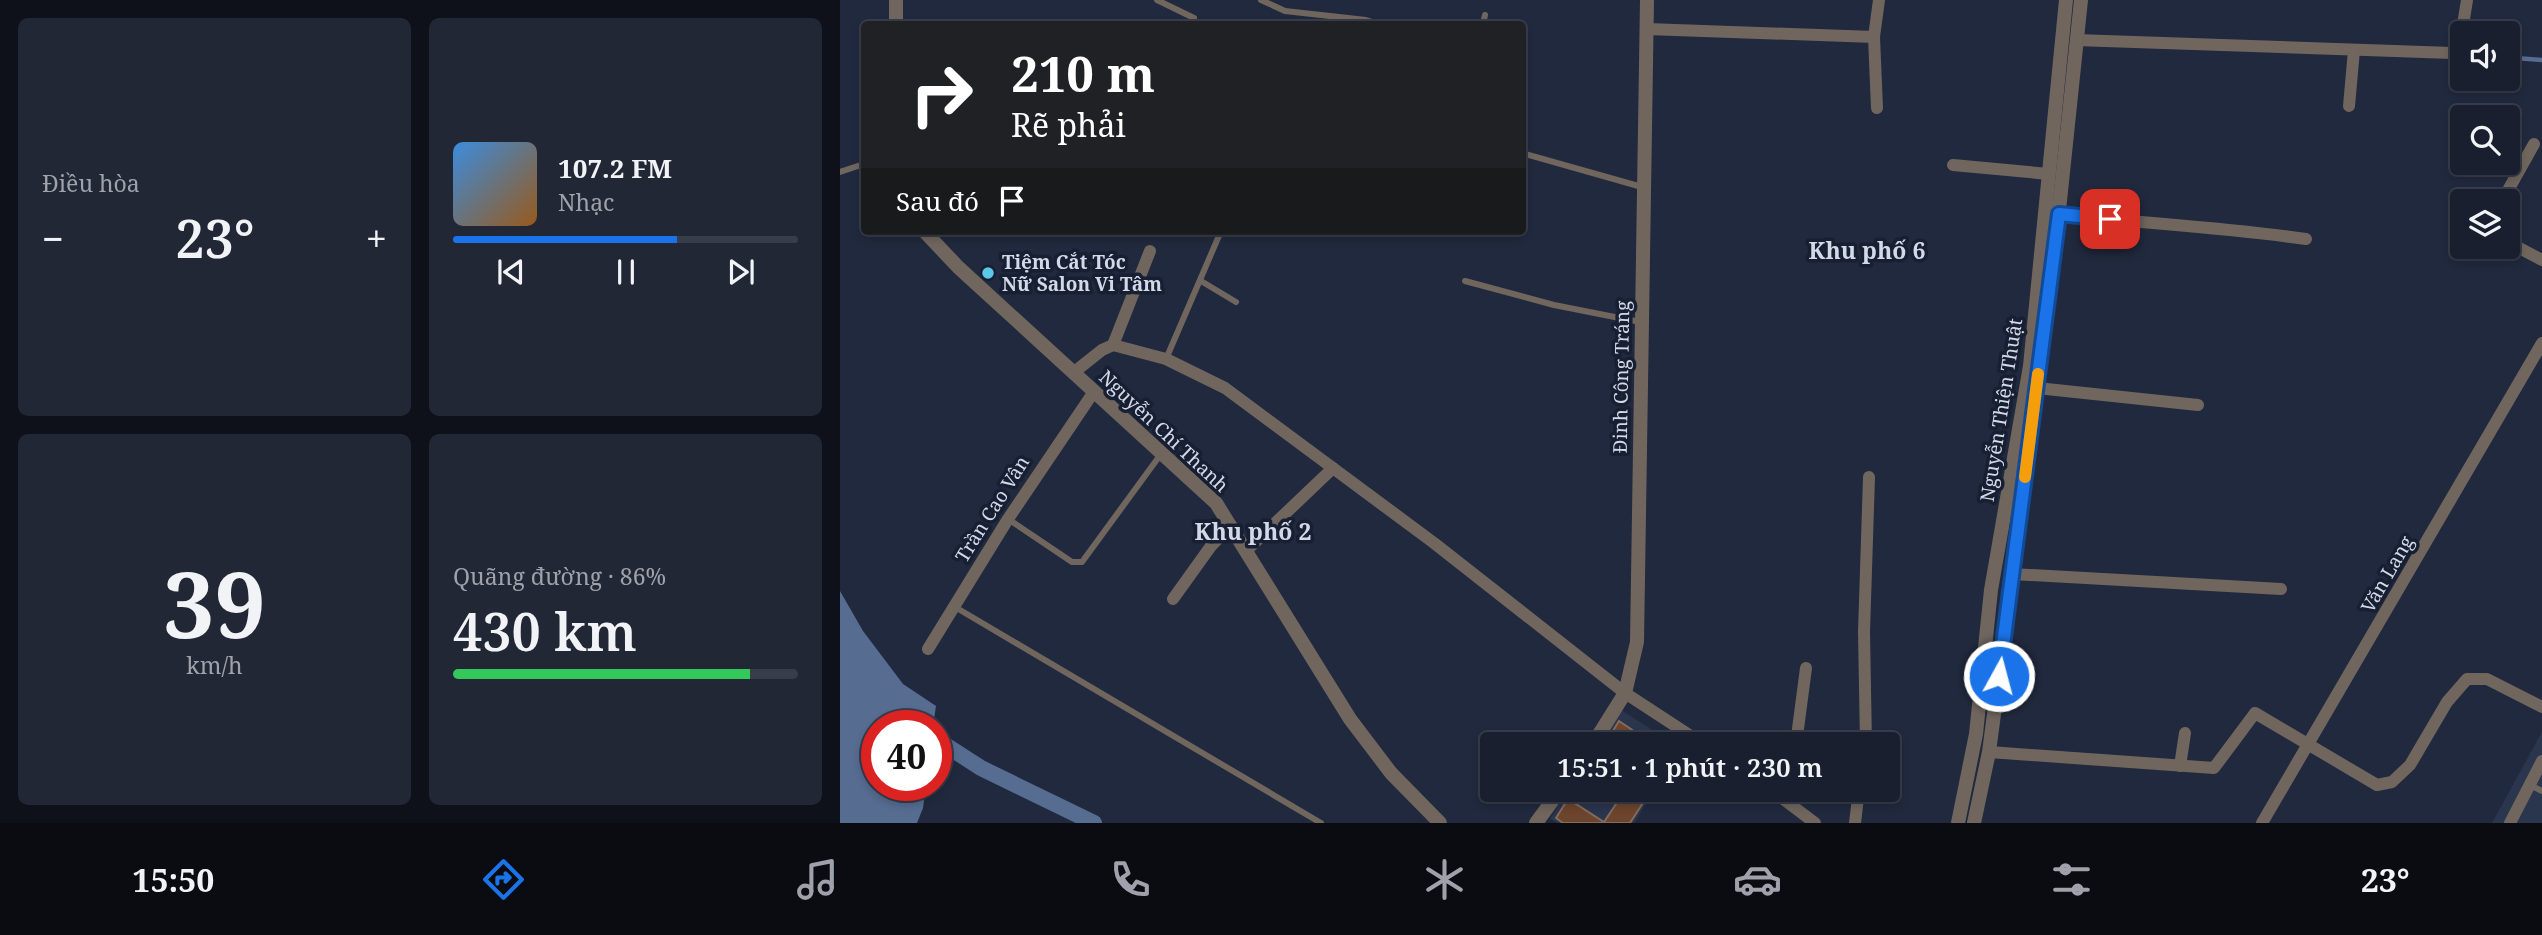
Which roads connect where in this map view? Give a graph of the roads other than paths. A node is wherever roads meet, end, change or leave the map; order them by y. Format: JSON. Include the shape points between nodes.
{"nodes":[{"id":1,"x":897,"y":0,"type":"edge"},
{"id":2,"x":1157,"y":0,"type":"edge"},
{"id":3,"x":1261,"y":0,"type":"edge"},
{"id":4,"x":1647,"y":0,"type":"edge"},
{"id":5,"x":1879,"y":0,"type":"edge"},
{"id":6,"x":2066,"y":0,"type":"edge"},
{"id":7,"x":2081,"y":0,"type":"edge"},
{"id":8,"x":2467,"y":0,"type":"edge"},
{"id":9,"x":1485,"y":15,"type":"dead end"},
{"id":10,"x":1194,"y":18,"type":"dead end"},
{"id":11,"x":895,"y":21,"type":"edge"},
{"id":12,"x":1369,"y":21,"type":"edge"},
{"id":13,"x":1484,"y":21,"type":"edge"},
{"id":14,"x":1647,"y":29,"type":"junction"},
{"id":15,"x":1874,"y":37,"type":"junction"},
{"id":16,"x":2076,"y":40,"type":"junction"},
{"id":17,"x":2354,"y":50,"type":"junction"},
{"id":18,"x":2349,"y":106,"type":"dead end"},
{"id":19,"x":1877,"y":108,"type":"dead end"},
{"id":20,"x":2533,"y":144,"type":"dead end"},
{"id":21,"x":1526,"y":154,"type":"edge"},
{"id":22,"x":861,"y":165,"type":"edge"},
{"id":23,"x":1953,"y":165,"type":"dead end"},
{"id":24,"x":840,"y":172,"type":"edge"},
{"id":25,"x":2049,"y":174,"type":"junction"},
{"id":26,"x":1644,"y":187,"type":"junction"},
{"id":27,"x":2509,"y":189,"type":"edge"},
{"id":28,"x":2052,"y":213,"type":"junction"},
{"id":29,"x":928,"y":235,"type":"edge"},
{"id":30,"x":1220,"y":235,"type":"edge"},
{"id":31,"x":2306,"y":239,"type":"dead end"},
{"id":32,"x":2520,"y":248,"type":"edge"},
{"id":33,"x":1150,"y":251,"type":"dead end"},
{"id":34,"x":2542,"y":260,"type":"edge"},
{"id":35,"x":1201,"y":281,"type":"junction"},
{"id":36,"x":1465,"y":281,"type":"dead end"},
{"id":37,"x":1236,"y":302,"type":"dead end"},
{"id":38,"x":1641,"y":322,"type":"junction"},
{"id":39,"x":2542,"y":343,"type":"edge"},
{"id":40,"x":1113,"y":345,"type":"junction"},
{"id":41,"x":1166,"y":359,"type":"junction"},
{"id":42,"x":1073,"y":373,"type":"junction"},
{"id":43,"x":2036,"y":388,"type":"junction"},
{"id":44,"x":1093,"y":393,"type":"junction"},
{"id":45,"x":2198,"y":405,"type":"dead end"},
{"id":46,"x":1161,"y":454,"type":"junction"},
{"id":47,"x":2021,"y":458,"type":"junction"},
{"id":48,"x":1333,"y":468,"type":"junction"},
{"id":49,"x":1869,"y":477,"type":"dead end"},
{"id":50,"x":1008,"y":519,"type":"junction"},
{"id":51,"x":1231,"y":525,"type":"junction"},
{"id":52,"x":1247,"y":550,"type":"junction"},
{"id":53,"x":2012,"y":574,"type":"junction"},
{"id":54,"x":2281,"y":589,"type":"dead end"},
{"id":55,"x":1172,"y":599,"type":"dead end"},
{"id":56,"x":954,"y":607,"type":"junction"},
{"id":57,"x":929,"y":649,"type":"dead end"},
{"id":58,"x":1806,"y":668,"type":"dead end"},
{"id":59,"x":1625,"y":693,"type":"junction"},
{"id":60,"x":2542,"y":707,"type":"edge"},
{"id":61,"x":1601,"y":732,"type":"edge"},
{"id":62,"x":1685,"y":732,"type":"edge"},
{"id":63,"x":1798,"y":732,"type":"edge"},
{"id":64,"x":1866,"y":732,"type":"edge"},
{"id":65,"x":2185,"y":733,"type":"dead end"},
{"id":66,"x":2308,"y":743,"type":"junction"},
{"id":67,"x":1989,"y":752,"type":"junction"},
{"id":68,"x":2542,"y":761,"type":"edge"},
{"id":69,"x":2180,"y":766,"type":"junction"},
{"id":70,"x":2530,"y":785,"type":"junction"},
{"id":71,"x":2542,"y":791,"type":"edge"},
{"id":72,"x":1551,"y":802,"type":"edge"},
{"id":73,"x":1793,"y":802,"type":"edge"},
{"id":74,"x":1858,"y":802,"type":"edge"},
{"id":75,"x":1321,"y":823,"type":"edge"},
{"id":76,"x":1440,"y":823,"type":"edge"},
{"id":77,"x":1536,"y":823,"type":"edge"},
{"id":78,"x":1815,"y":823,"type":"edge"},
{"id":79,"x":1855,"y":823,"type":"edge"},
{"id":80,"x":1958,"y":823,"type":"edge"},
{"id":81,"x":1974,"y":823,"type":"edge"},
{"id":82,"x":2262,"y":823,"type":"edge"},
{"id":83,"x":2510,"y":823,"type":"edge"}],
"edges":[{"from":1,"to":11,"type":"street"},
{"from":2,"to":10,"type":"lane"},
{"from":3,"to":12,"type":"lane","via":[[1284,11]]},
{"from":4,"to":14,"type":"street","name":"Đinh Công Tráng"},
{"from":5,"to":15,"type":"street"},
{"from":6,"to":25,"type":"street","name":"Nguyễn Thiện Thuật"},
{"from":7,"to":16,"type":"street","name":"Nguyễn Thiện Thuật"},
{"from":8,"to":17,"type":"street","via":[[2460,44],[2452,53]]},
{"from":9,"to":13,"type":"lane"},
{"from":14,"to":15,"type":"street"},
{"from":14,"to":26,"type":"street","name":"Đinh Công Tráng"},
{"from":15,"to":19,"type":"street"},
{"from":16,"to":17,"type":"street"},
{"from":16,"to":28,"type":"street","name":"Nguyễn Thiện Thuật"},
{"from":17,"to":18,"type":"street"},
{"from":20,"to":27,"type":"street"},
{"from":21,"to":26,"type":"lane"},
{"from":22,"to":24,"type":"lane"},
{"from":23,"to":25,"type":"street"},
{"from":25,"to":28,"type":"street","name":"Nguyễn Thiện Thuật"},
{"from":26,"to":38,"type":"street","name":"Đinh Công Tráng"},
{"from":28,"to":31,"type":"street"},
{"from":28,"to":43,"type":"street","name":"Nguyễn Thiện Thuật"},
{"from":28,"to":47,"type":"street","name":"Nguyễn Thiện Thuật"},
{"from":29,"to":42,"type":"street","name":"Nguyễn Chí Thanh"},
{"from":30,"to":35,"type":"lane"},
{"from":32,"to":34,"type":"street"},
{"from":33,"to":40,"type":"street"},
{"from":35,"to":37,"type":"lane"},
{"from":35,"to":41,"type":"lane"},
{"from":36,"to":38,"type":"lane"},
{"from":38,"to":59,"type":"street","name":"Đinh Công Tráng","via":[[1637,642]]},
{"from":39,"to":66,"type":"street","name":"Văn Lang"},
{"from":40,"to":41,"type":"street"},
{"from":40,"to":42,"type":"street"},
{"from":41,"to":48,"type":"street","via":[[1225,388]]},
{"from":42,"to":44,"type":"street","name":"Nguyễn Chí Thanh"},
{"from":43,"to":45,"type":"street"},
{"from":43,"to":47,"type":"street","name":"Nguyễn Thiện Thuật"},
{"from":44,"to":46,"type":"street","name":"Nguyễn Chí Thanh"},
{"from":44,"to":50,"type":"street","name":"Trần Cao Vân"},
{"from":46,"to":50,"type":"lane","via":[[1082,562],[1072,562]]},
{"from":46,"to":51,"type":"street","name":"Nguyễn Chí Thanh","via":[[1202,489]]},
{"from":47,"to":53,"type":"street","name":"Nguyễn Thiện Thuật"},
{"from":47,"to":80,"type":"street","name":"Nguyễn Thiện Thuật","via":[[1991,590],[1976,734]]},
{"from":48,"to":52,"type":"street"},
{"from":48,"to":59,"type":"street"},
{"from":49,"to":64,"type":"street"},
{"from":50,"to":56,"type":"street","name":"Trần Cao Vân"},
{"from":51,"to":52,"type":"street","name":"Nguyễn Chí Thanh"},
{"from":51,"to":55,"type":"street"},
{"from":52,"to":76,"type":"street","name":"Nguyễn Chí Thanh","via":[[1350,719],[1391,772]]},
{"from":53,"to":54,"type":"street"},
{"from":53,"to":67,"type":"street","name":"Nguyễn Thiện Thuật"},
{"from":56,"to":57,"type":"street","name":"Trần Cao Vân"},
{"from":56,"to":75,"type":"lane"},
{"from":58,"to":63,"type":"street"},
{"from":59,"to":61,"type":"street","name":"Đinh Công Tráng"},
{"from":59,"to":62,"type":"street"},
{"from":60,"to":66,"type":"street","via":[[2487,679],[2467,679],[2447,702],[2410,765],[2392,782],[2377,785]]},
{"from":65,"to":69,"type":"street"},
{"from":66,"to":69,"type":"street","via":[[2255,713],[2214,768]]},
{"from":66,"to":82,"type":"street","name":"Văn Lang"},
{"from":67,"to":69,"type":"street"},
{"from":67,"to":81,"type":"street","name":"Nguyễn Thiện Thuật"},
{"from":68,"to":70,"type":"street"},
{"from":70,"to":71,"type":"lane"},
{"from":70,"to":83,"type":"street"},
{"from":72,"to":77,"type":"street"},
{"from":73,"to":78,"type":"street"},
{"from":74,"to":79,"type":"street"}]}
